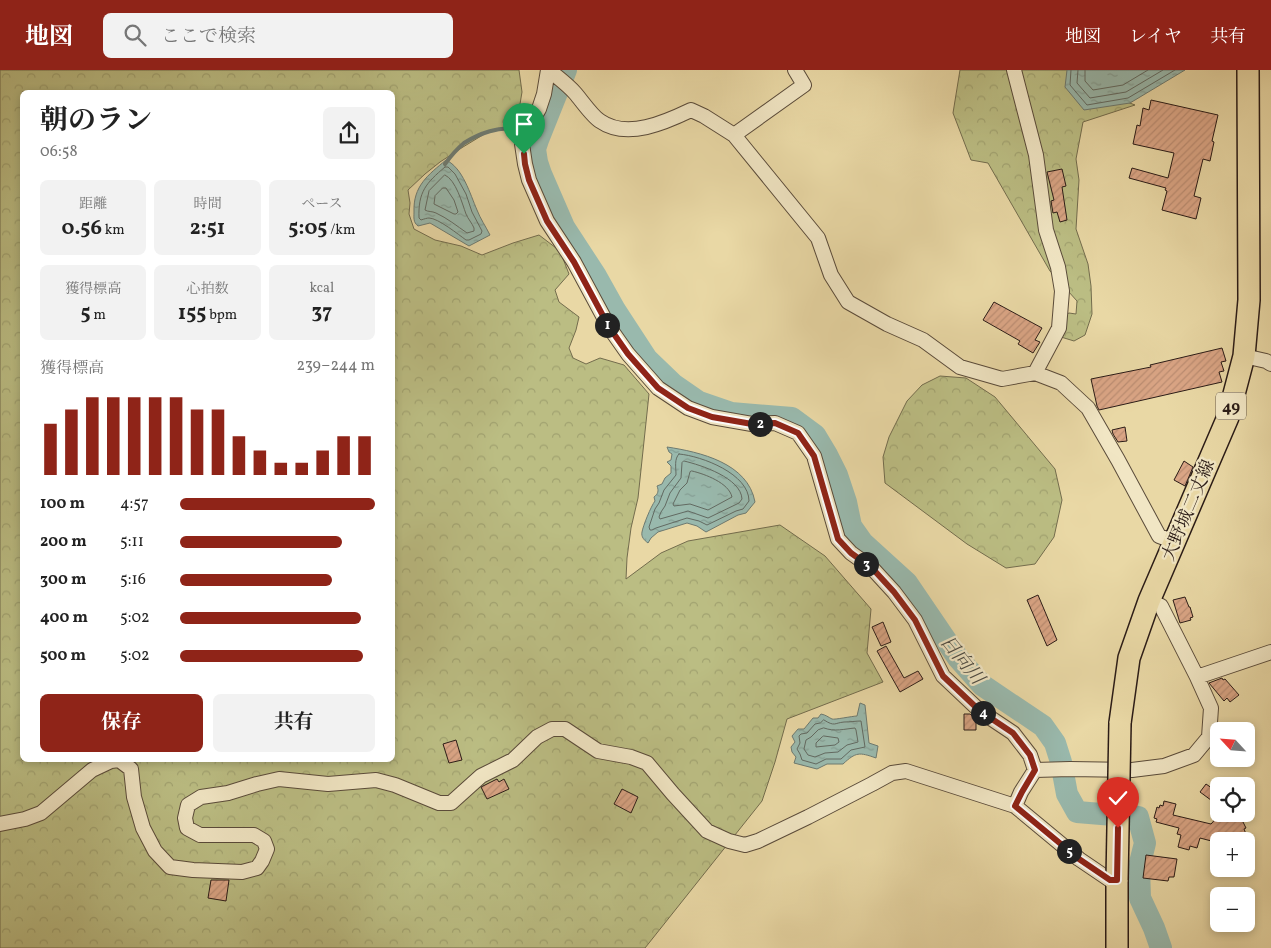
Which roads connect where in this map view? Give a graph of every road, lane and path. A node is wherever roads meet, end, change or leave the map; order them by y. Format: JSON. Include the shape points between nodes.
{"nodes":[{"id":1,"x":548,"y":70,"type":"edge"},
{"id":2,"x":795,"y":70,"type":"edge"},
{"id":3,"x":1014,"y":70,"type":"edge"},
{"id":4,"x":1248,"y":70,"type":"edge"},
{"id":5,"x":734,"y":135,"type":"junction"},
{"id":6,"x":1244,"y":356,"type":"junction"},
{"id":7,"x":1271,"y":364,"type":"edge"},
{"id":8,"x":1035,"y":373,"type":"junction"},
{"id":9,"x":1175,"y":542,"type":"junction"},
{"id":10,"x":1149,"y":601,"type":"junction"},
{"id":11,"x":1271,"y":652,"type":"edge"},
{"id":12,"x":1197,"y":677,"type":"junction"},
{"id":13,"x":109,"y":762,"type":"edge"},
{"id":14,"x":122,"y":762,"type":"edge"},
{"id":15,"x":1041,"y":770,"type":"junction"},
{"id":16,"x":1015,"y":806,"type":"junction"},
{"id":17,"x":0,"y":824,"type":"edge"},
{"id":18,"x":1117,"y":880,"type":"junction"},
{"id":19,"x":1117,"y":948,"type":"edge"}],
"edges":[{"from":1,"to":5,"type":"street","via":[[573,91],[600,121],[613,127],[642,129],[692,110]]},
{"from":1,"to":15,"type":"street","via":[[539,109],[522,144],[529,180],[547,221],[628,354],[658,388],[688,408],[712,417],[752,424],[775,423],[798,433],[814,456],[838,539],[894,592],[915,620],[943,676],[980,711],[1013,733]]},
{"from":2,"to":5,"type":"street","via":[[804,85]]},
{"from":3,"to":8,"type":"street","via":[[1036,155],[1046,230],[1062,291],[1059,328]]},
{"from":4,"to":6,"type":"main road","name":"大野城二丈線","number":"49","via":[[1248,300]]},
{"from":5,"to":8,"type":"street","via":[[818,238],[831,275],[848,302],[923,340],[960,367],[1002,379]]},
{"from":6,"to":7,"type":"street"},
{"from":6,"to":9,"type":"main road","name":"大野城二丈線","number":"49","via":[[1228,417]]},
{"from":8,"to":9,"type":"street","via":[[1061,383],[1088,408],[1159,536]]},
{"from":9,"to":10,"type":"main road","name":"大野城二丈線","number":"49"},
{"from":10,"to":12,"type":"street","via":[[1161,606]]},
{"from":10,"to":18,"type":"main road","name":"大野城二丈線","number":"49","bridge":true,"via":[[1129,658],[1120,723]]},
{"from":11,"to":12,"type":"street"},
{"from":12,"to":15,"type":"street","via":[[1212,708],[1209,737],[1194,755],[1164,766],[1132,770]]},
{"from":13,"to":17,"type":"street","via":[[92,770],[41,813]]},
{"from":14,"to":16,"type":"street","via":[[131,769],[134,797],[143,828],[155,851],[170,867],[193,870],[242,872],[257,868],[267,849],[264,841],[254,835],[200,835],[187,828],[188,805],[200,797],[279,780],[328,784],[376,780],[439,804],[451,803],[481,776],[513,760],[552,729],[565,729],[598,752],[647,763],[707,831],[745,845],[808,817],[892,773],[906,771]]},
{"from":15,"to":16,"type":"street","via":[[1022,792]]},
{"from":16,"to":18,"type":"street","via":[[1079,859],[1110,880]]},
{"from":18,"to":19,"type":"main road","name":"大野城二丈線","number":"49"}]}
